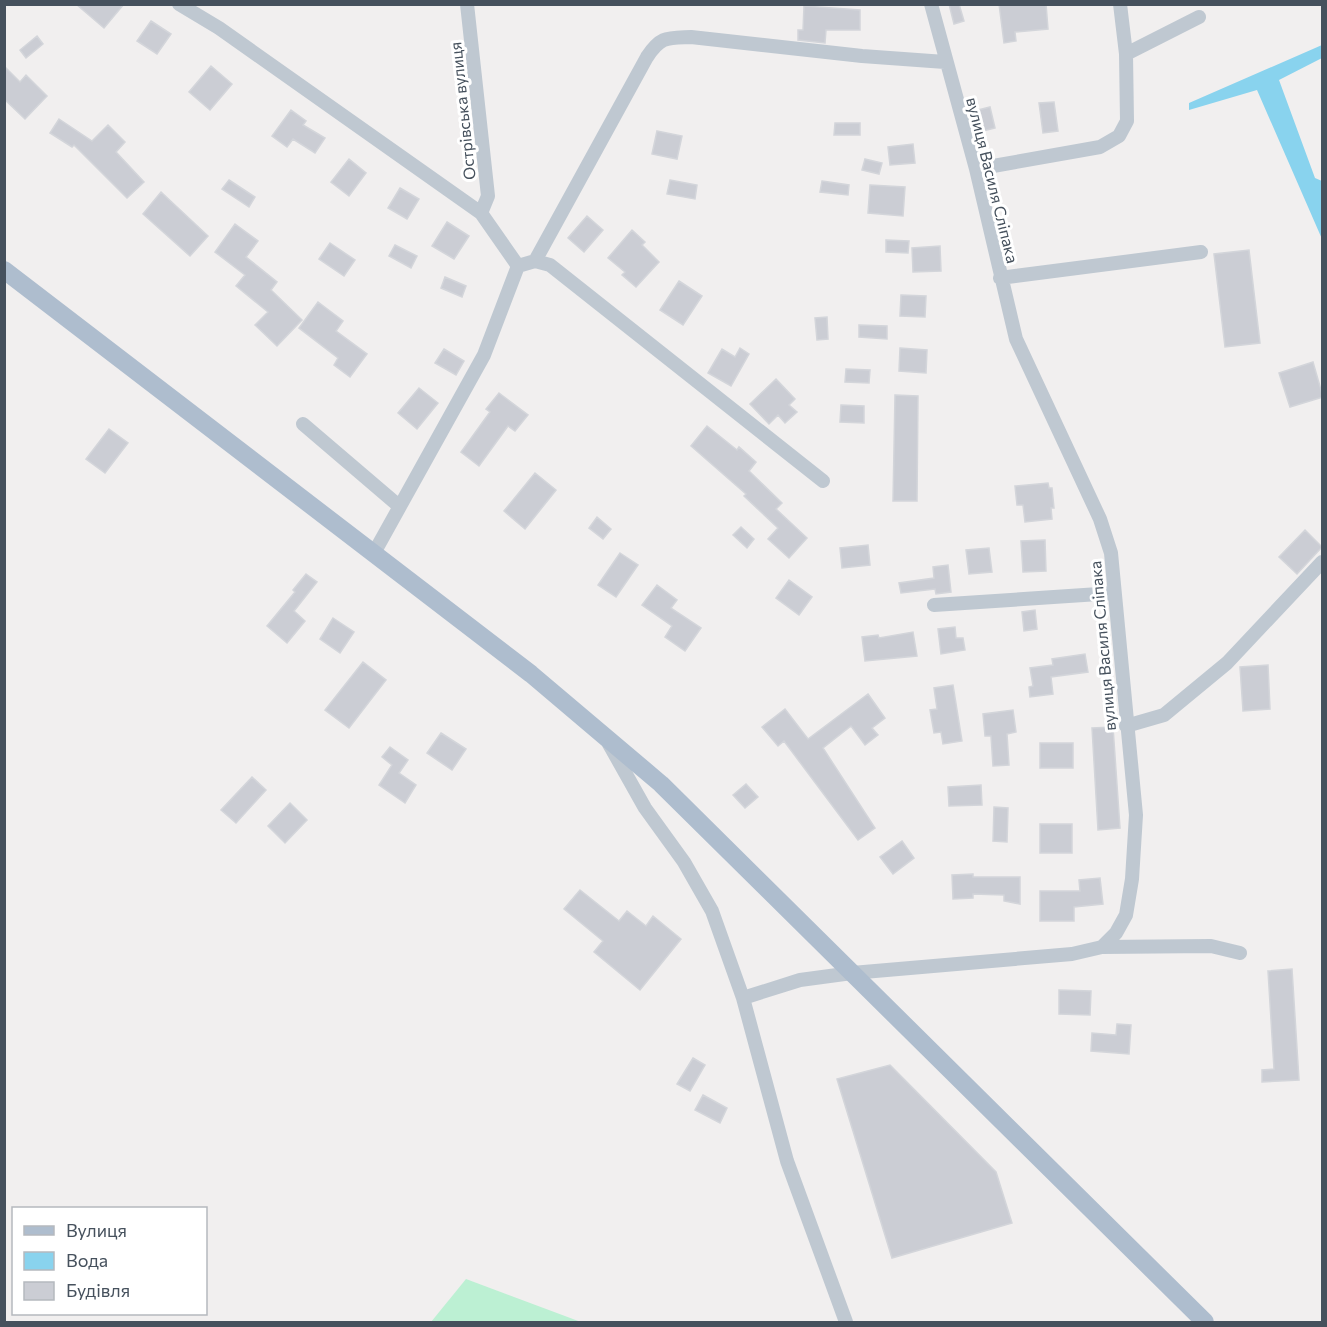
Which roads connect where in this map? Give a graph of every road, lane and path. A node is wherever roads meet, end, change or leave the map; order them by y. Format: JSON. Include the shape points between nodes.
{"nodes":[{"id":1,"x":179,"y":4,"type":"edge"},
{"id":2,"x":467,"y":4,"type":"edge"},
{"id":3,"x":930,"y":4,"type":"edge"},
{"id":4,"x":1120,"y":4,"type":"edge"},
{"id":5,"x":1199,"y":17,"type":"dead end"},
{"id":6,"x":1126,"y":54,"type":"junction"},
{"id":7,"x":945,"y":62,"type":"junction"},
{"id":8,"x":976,"y":169,"type":"junction"},
{"id":9,"x":481,"y":213,"type":"junction"},
{"id":10,"x":1201,"y":252,"type":"dead end"},
{"id":11,"x":535,"y":261,"type":"junction"},
{"id":12,"x":518,"y":266,"type":"junction"},
{"id":13,"x":4,"y":270,"type":"edge"},
{"id":14,"x":1000,"y":278,"type":"junction"},
{"id":15,"x":303,"y":424,"type":"dead end"},
{"id":16,"x":823,"y":481,"type":"dead end"},
{"id":17,"x":399,"y":506,"type":"junction"},
{"id":18,"x":374,"y":553,"type":"junction"},
{"id":19,"x":1323,"y":562,"type":"edge"},
{"id":20,"x":1114,"y":593,"type":"junction"},
{"id":21,"x":934,"y":605,"type":"dead end"},
{"id":22,"x":1126,"y":726,"type":"junction"},
{"id":23,"x":604,"y":734,"type":"junction"},
{"id":24,"x":1102,"y":946,"type":"junction"},
{"id":25,"x":1240,"y":953,"type":"dead end"},
{"id":26,"x":852,"y":973,"type":"junction"},
{"id":27,"x":743,"y":998,"type":"junction"},
{"id":28,"x":846,"y":1323,"type":"edge"},
{"id":29,"x":1205,"y":1323,"type":"edge"}],
"edges":[{"from":1,"to":9,"type":"street","via":[[219,28]]},
{"from":2,"to":9,"type":"street","name":"Острівська вулиця","via":[[488,196]]},
{"from":3,"to":7,"type":"street","name":"вулиця Василя Сліпака"},
{"from":4,"to":6,"type":"street"},
{"from":5,"to":6,"type":"street"},
{"from":6,"to":8,"type":"street","via":[[1127,121],[1119,136],[1100,147]]},
{"from":7,"to":8,"type":"street","name":"вулиця Василя Сліпака"},
{"from":7,"to":11,"type":"street","via":[[691,37],[663,39],[647,57]]},
{"from":8,"to":14,"type":"street","name":"вулиця Василя Сліпака"},
{"from":9,"to":12,"type":"street"},
{"from":10,"to":14,"type":"street"},
{"from":11,"to":12,"type":"street"},
{"from":11,"to":16,"type":"street","via":[[550,265]]},
{"from":12,"to":17,"type":"street","via":[[484,355]]},
{"from":13,"to":18,"type":"main road"},
{"from":14,"to":20,"type":"street","name":"вулиця Василя Сліпака","via":[[1016,339],[1100,519],[1111,553]]},
{"from":15,"to":17,"type":"street"},
{"from":17,"to":18,"type":"street"},
{"from":18,"to":23,"type":"main road"},
{"from":19,"to":22,"type":"street","via":[[1227,663],[1164,715]]},
{"from":20,"to":21,"type":"street"},
{"from":20,"to":22,"type":"street","name":"вулиця Василя Сліпака"},
{"from":22,"to":24,"type":"street","name":"вулиця Василя Сліпака","via":[[1136,815],[1132,879],[1126,915],[1116,933]]},
{"from":23,"to":26,"type":"main road","via":[[662,784]]},
{"from":23,"to":27,"type":"street","via":[[645,808],[684,862],[712,911]]},
{"from":24,"to":25,"type":"street","via":[[1211,946]]},
{"from":24,"to":26,"type":"street","via":[[1072,954]]},
{"from":26,"to":27,"type":"street","via":[[800,980]]},
{"from":26,"to":29,"type":"main road"},
{"from":27,"to":28,"type":"street","via":[[787,1161]]}]}
